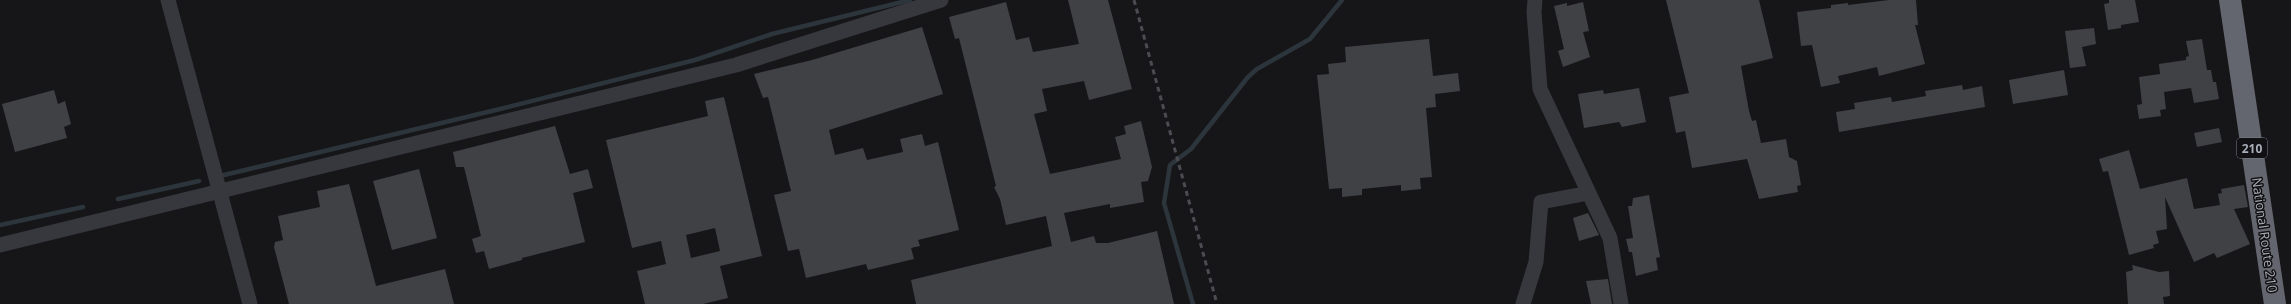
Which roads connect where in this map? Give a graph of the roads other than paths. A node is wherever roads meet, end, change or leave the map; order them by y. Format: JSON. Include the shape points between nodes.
{"nodes":[{"id":1,"x":168,"y":0,"type":"edge"},
{"id":2,"x":941,"y":0,"type":"edge"},
{"id":3,"x":1535,"y":0,"type":"edge"},
{"id":4,"x":2230,"y":0,"type":"edge"},
{"id":5,"x":221,"y":191,"type":"junction"},
{"id":6,"x":1589,"y":193,"type":"junction"},
{"id":7,"x":0,"y":245,"type":"edge"},
{"id":8,"x":2274,"y":300,"type":"edge"},
{"id":9,"x":250,"y":304,"type":"edge"},
{"id":10,"x":1523,"y":304,"type":"edge"},
{"id":11,"x":1621,"y":304,"type":"edge"}],
"edges":[{"from":1,"to":5,"type":"street"},
{"from":2,"to":5,"type":"street","via":[[736,64]]},
{"from":3,"to":6,"type":"street","via":[[1540,89]]},
{"from":4,"to":8,"type":"highway","name":"National Route 210","number":"210"},
{"from":5,"to":7,"type":"street"},
{"from":5,"to":9,"type":"street"},
{"from":6,"to":10,"type":"street","via":[[1541,202],[1536,262]]},
{"from":6,"to":11,"type":"street","via":[[1610,238]]}]}
